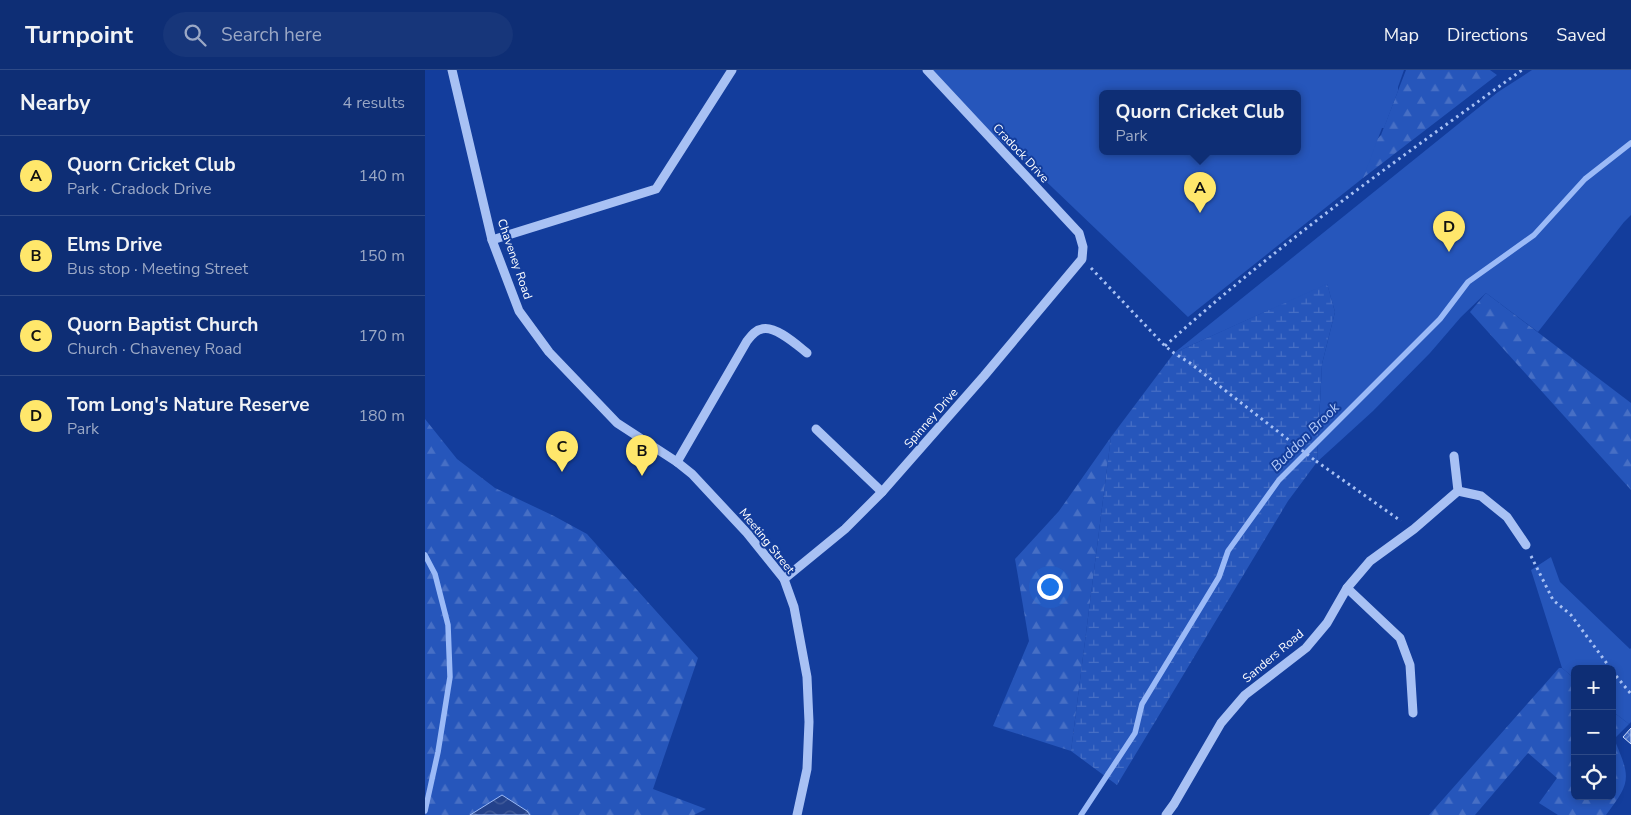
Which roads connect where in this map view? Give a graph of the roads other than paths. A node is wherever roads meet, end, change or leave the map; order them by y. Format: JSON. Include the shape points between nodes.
{"nodes":[{"id":1,"x":452,"y":70,"type":"edge"},
{"id":2,"x":732,"y":70,"type":"edge"},
{"id":3,"x":927,"y":70,"type":"edge"},
{"id":4,"x":492,"y":240,"type":"junction"},
{"id":5,"x":1082,"y":259,"type":"joint"},
{"id":6,"x":807,"y":353,"type":"dead end"},
{"id":7,"x":617,"y":422,"type":"joint"},
{"id":8,"x":816,"y":429,"type":"dead end"},
{"id":9,"x":1454,"y":456,"type":"dead end"},
{"id":10,"x":677,"y":462,"type":"junction"},
{"id":11,"x":1458,"y":491,"type":"junction"},
{"id":12,"x":882,"y":492,"type":"junction"},
{"id":13,"x":1526,"y":546,"type":"road end"},
{"id":14,"x":784,"y":579,"type":"junction"},
{"id":15,"x":1347,"y":588,"type":"junction"},
{"id":16,"x":1413,"y":713,"type":"dead end"},
{"id":17,"x":797,"y":815,"type":"edge"},
{"id":18,"x":1165,"y":815,"type":"edge"}],
"edges":[{"from":1,"to":4,"type":"street","name":"Chaveney Road"},
{"from":2,"to":4,"type":"street","via":[[656,189]]},
{"from":3,"to":5,"type":"street","name":"Cradock Drive","via":[[1079,233]]},
{"from":4,"to":7,"type":"street","name":"Chaveney Road","via":[[519,311],[549,352]]},
{"from":5,"to":12,"type":"street","name":"Spinney Drive"},
{"from":6,"to":10,"type":"street","via":[[775,330],[767,328],[754,333]]},
{"from":7,"to":10,"type":"street","name":"Meeting Street"},
{"from":8,"to":12,"type":"street"},
{"from":9,"to":11,"type":"street"},
{"from":10,"to":14,"type":"street","name":"Meeting Street","via":[[735,520]]},
{"from":11,"to":13,"type":"street","via":[[1481,496],[1507,517]]},
{"from":11,"to":15,"type":"street","name":"Sanders Road","via":[[1370,561]]},
{"from":12,"to":14,"type":"street","name":"Spinney Drive","via":[[845,529]]},
{"from":14,"to":17,"type":"street","name":"Meeting Street","via":[[794,607],[807,677],[807,769]]},
{"from":15,"to":16,"type":"street","via":[[1400,638],[1410,665]]},
{"from":15,"to":18,"type":"street","name":"Sanders Road","via":[[1327,623],[1306,648],[1245,695],[1221,723]]}]}
